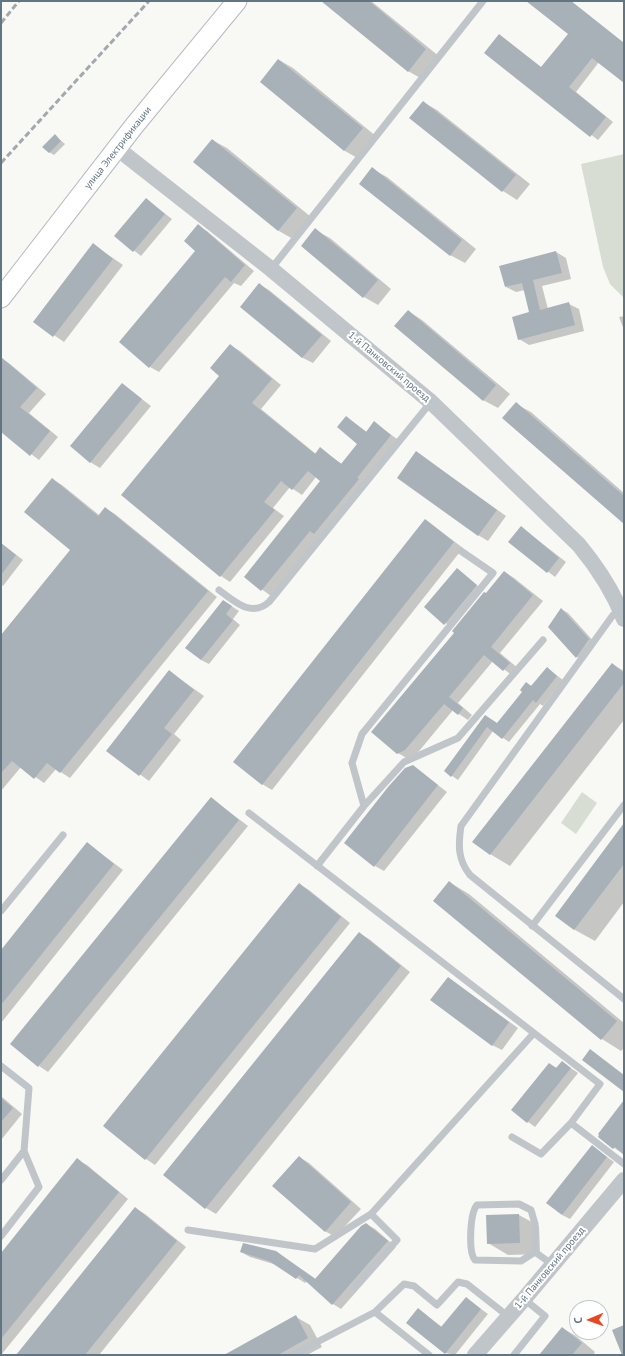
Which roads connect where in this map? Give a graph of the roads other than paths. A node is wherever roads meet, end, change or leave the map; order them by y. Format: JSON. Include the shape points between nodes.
{"nodes":[{"id":1,"x":237,"y":1,"type":"edge"},
{"id":2,"x":483,"y":1,"type":"edge"},
{"id":3,"x":118,"y":149,"type":"junction"},
{"id":4,"x":270,"y":269,"type":"junction"},
{"id":5,"x":1,"y":298,"type":"edge"},
{"id":6,"x":431,"y":402,"type":"junction"},
{"id":7,"x":461,"y":551,"type":"dead end"},
{"id":8,"x":219,"y":590,"type":"dead end"},
{"id":9,"x":623,"y":615,"type":"edge"},
{"id":10,"x":543,"y":640,"type":"dead end"},
{"id":11,"x":624,"y":805,"type":"edge"},
{"id":12,"x":364,"y":806,"type":"junction"},
{"id":13,"x":249,"y":813,"type":"dead end"},
{"id":14,"x":63,"y":835,"type":"dead end"},
{"id":15,"x":317,"y":866,"type":"junction"},
{"id":16,"x":1,"y":910,"type":"edge"},
{"id":17,"x":532,"y":926,"type":"junction"},
{"id":18,"x":624,"y":999,"type":"edge"},
{"id":19,"x":534,"y":1033,"type":"junction"},
{"id":20,"x":1,"y":1066,"type":"edge"},
{"id":21,"x":571,"y":1123,"type":"junction"},
{"id":22,"x":512,"y":1137,"type":"dead end"},
{"id":23,"x":24,"y":1151,"type":"junction"},
{"id":24,"x":624,"y":1164,"type":"edge"},
{"id":25,"x":1,"y":1180,"type":"edge"},
{"id":26,"x":624,"y":1180,"type":"edge"},
{"id":27,"x":371,"y":1214,"type":"junction"},
{"id":28,"x":188,"y":1230,"type":"dead end"},
{"id":29,"x":1,"y":1236,"type":"edge"},
{"id":30,"x":535,"y":1252,"type":"junction"},
{"id":31,"x":553,"y":1265,"type":"junction"},
{"id":32,"x":354,"y":1288,"type":"dead end"},
{"id":33,"x":524,"y":1300,"type":"junction"},
{"id":34,"x":375,"y":1312,"type":"junction"},
{"id":35,"x":509,"y":1317,"type":"junction"},
{"id":36,"x":292,"y":1355,"type":"edge"},
{"id":37,"x":429,"y":1355,"type":"edge"},
{"id":38,"x":475,"y":1355,"type":"edge"},
{"id":39,"x":514,"y":1355,"type":"edge"}],
"edges":[{"from":1,"to":3,"type":"main road","name":"улица Электрификации"},
{"from":2,"to":4,"type":"lane"},
{"from":3,"to":4,"type":"street","name":"1-й Панковский проезд"},
{"from":3,"to":5,"type":"main road","name":"улица Электрификации"},
{"from":4,"to":6,"type":"street","name":"1-й Панковский проезд"},
{"from":6,"to":8,"type":"lane","via":[[269,602],[257,609],[249,609]]},
{"from":6,"to":9,"type":"street","name":"1-й Панковский проезд","via":[[580,545],[599,569]]},
{"from":7,"to":12,"type":"lane","via":[[493,573],[362,734],[352,763]]},
{"from":9,"to":17,"type":"lane","via":[[613,615],[461,826],[460,858],[464,867],[470,875]]},
{"from":10,"to":12,"type":"lane","via":[[458,738],[404,762]]},
{"from":11,"to":17,"type":"lane"},
{"from":12,"to":15,"type":"lane"},
{"from":13,"to":15,"type":"lane"},
{"from":14,"to":16,"type":"lane"},
{"from":15,"to":19,"type":"lane"},
{"from":17,"to":18,"type":"lane"},
{"from":19,"to":21,"type":"lane","via":[[600,1084]]},
{"from":19,"to":27,"type":"lane"},
{"from":20,"to":23,"type":"lane","via":[[29,1088]]},
{"from":21,"to":22,"type":"lane","via":[[541,1154]]},
{"from":21,"to":24,"type":"lane"},
{"from":23,"to":25,"type":"lane"},
{"from":23,"to":29,"type":"lane","via":[[39,1187]]},
{"from":26,"to":31,"type":"street","name":"1-й Панковский проезд"},
{"from":27,"to":28,"type":"lane","via":[[315,1249]]},
{"from":27,"to":32,"type":"lane","via":[[397,1240]]},
{"from":30,"to":30,"type":"lane","via":[[535,1224],[531,1210],[519,1204],[477,1205],[471,1219],[472,1253],[475,1260],[521,1262]]},
{"from":30,"to":31,"type":"lane"},
{"from":31,"to":33,"type":"street","name":"1-й Панковский проезд"},
{"from":33,"to":35,"type":"street","name":"1-й Панковский проезд"},
{"from":33,"to":39,"type":"lane","via":[[545,1316]]},
{"from":34,"to":35,"type":"lane","via":[[404,1284],[414,1286],[437,1305],[458,1282],[463,1282]]},
{"from":34,"to":36,"type":"lane"},
{"from":34,"to":37,"type":"lane"},
{"from":35,"to":38,"type":"street","name":"1-й Панковский проезд"}]}
